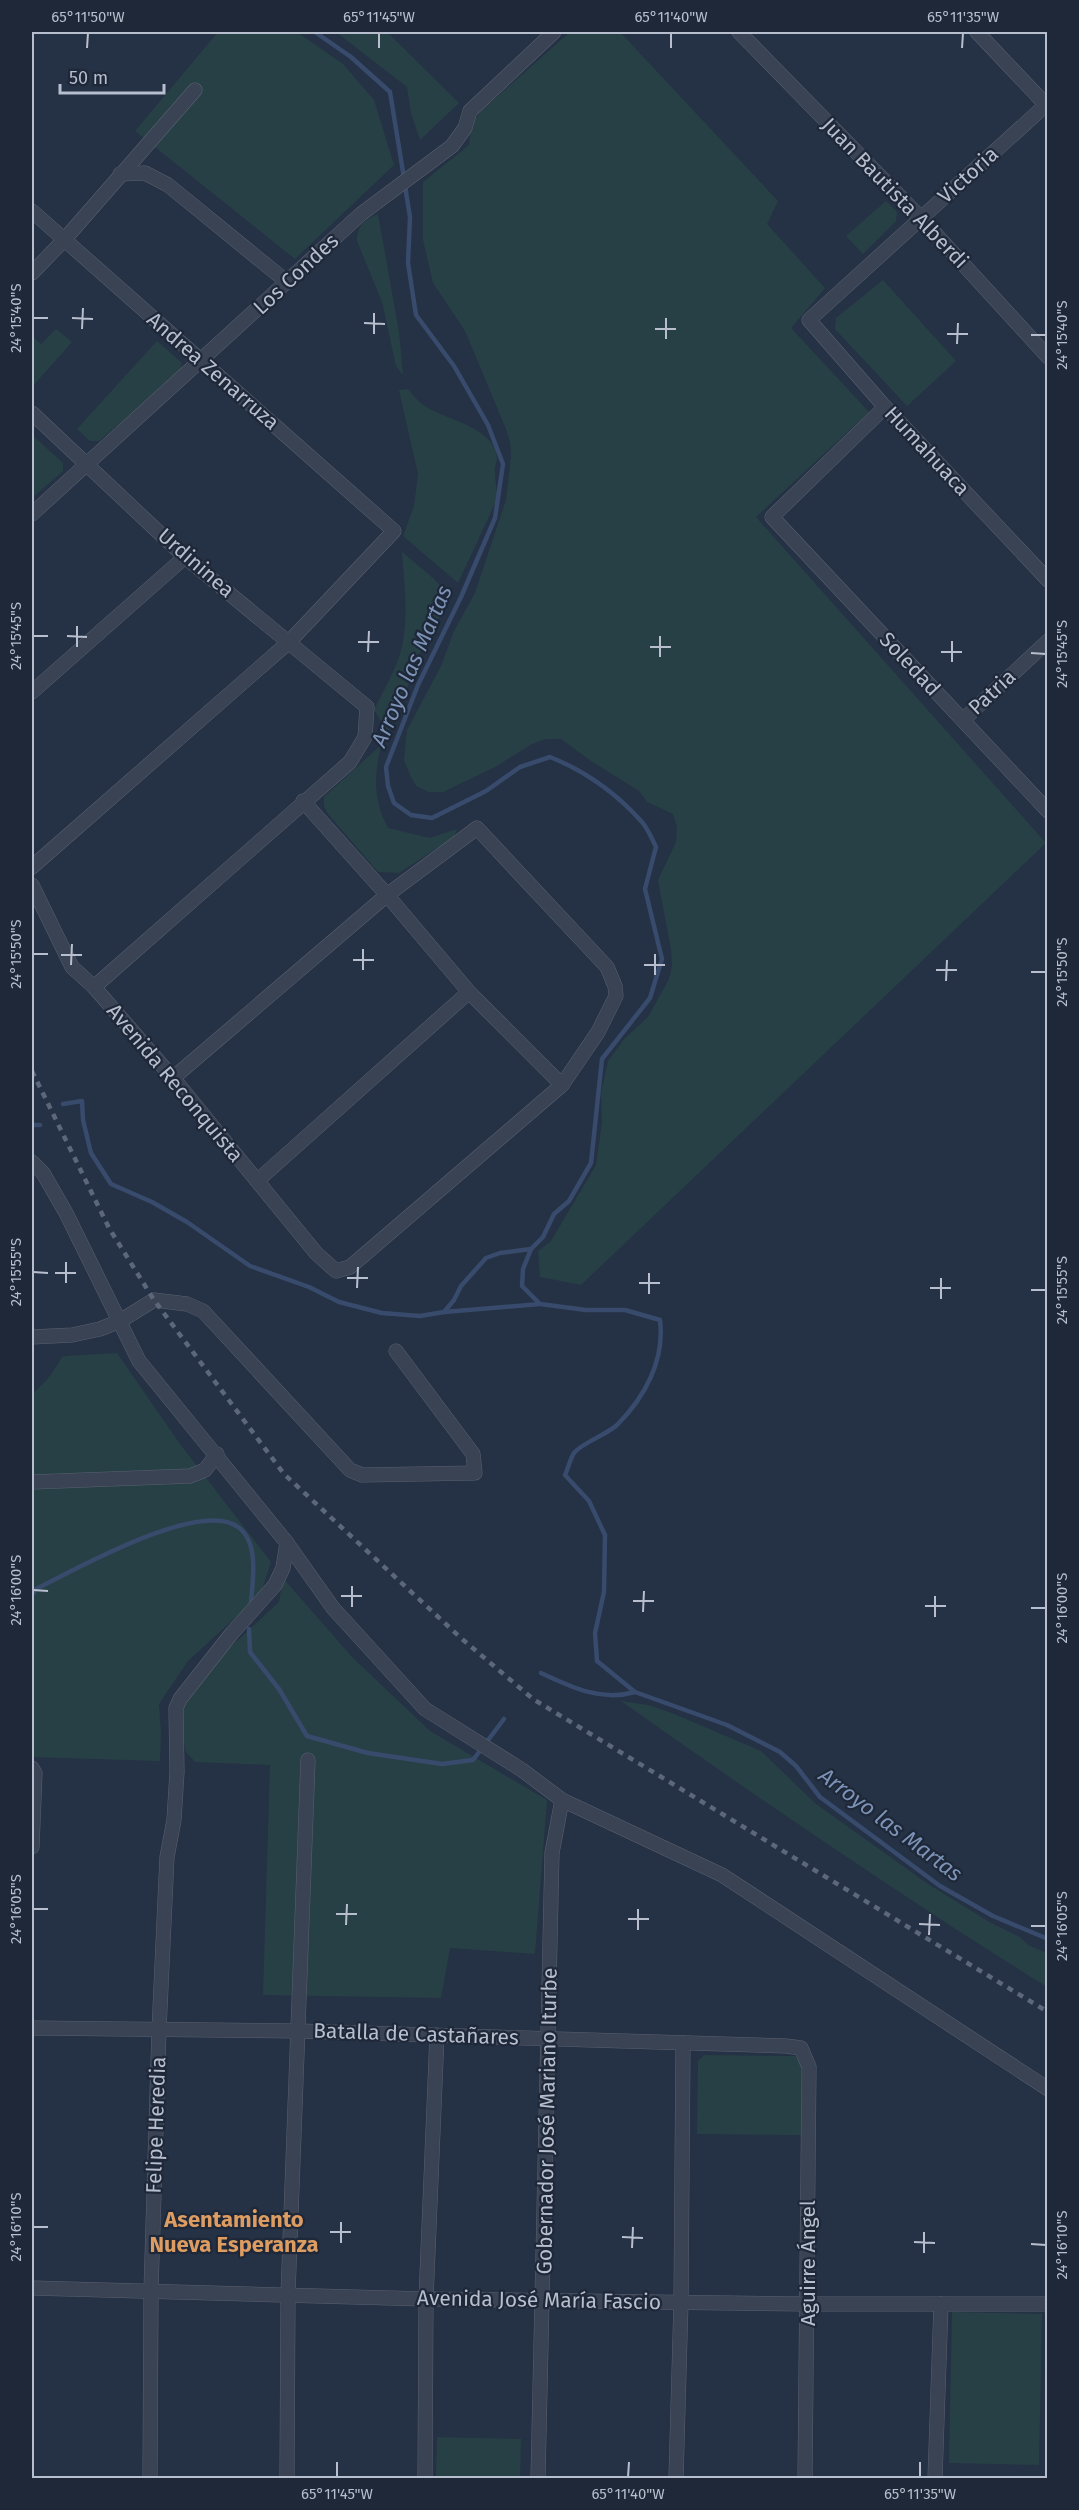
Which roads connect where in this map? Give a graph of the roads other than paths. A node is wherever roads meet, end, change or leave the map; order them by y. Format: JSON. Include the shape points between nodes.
{"nodes":[{"id":1,"x":554,"y":32,"type":"edge"},
{"id":2,"x":739,"y":32,"type":"edge"},
{"id":3,"x":977,"y":32,"type":"edge"},
{"id":4,"x":195,"y":90,"type":"dead end"},
{"id":5,"x":1047,"y":105,"type":"edge"},
{"id":6,"x":120,"y":174,"type":"junction"},
{"id":7,"x":32,"y":211,"type":"edge"},
{"id":8,"x":921,"y":218,"type":"junction"},
{"id":9,"x":64,"y":240,"type":"junction"},
{"id":10,"x":32,"y":273,"type":"edge"},
{"id":11,"x":287,"y":282,"type":"junction"},
{"id":12,"x":809,"y":320,"type":"joint"},
{"id":13,"x":1047,"y":357,"type":"edge"},
{"id":14,"x":201,"y":360,"type":"junction"},
{"id":15,"x":885,"y":407,"type":"junction"},
{"id":16,"x":32,"y":413,"type":"edge"},
{"id":17,"x":87,"y":463,"type":"junction"},
{"id":18,"x":32,"y":514,"type":"edge"},
{"id":19,"x":185,"y":557,"type":"junction"},
{"id":20,"x":1047,"y":580,"type":"edge"},
{"id":21,"x":1047,"y":640,"type":"edge"},
{"id":22,"x":289,"y":642,"type":"junction"},
{"id":23,"x":32,"y":692,"type":"edge"},
{"id":24,"x":963,"y":720,"type":"junction"},
{"id":25,"x":303,"y":801,"type":"junction"},
{"id":26,"x":1047,"y":811,"type":"edge"},
{"id":27,"x":32,"y":867,"type":"edge"},
{"id":28,"x":32,"y":885,"type":"edge"},
{"id":29,"x":387,"y":895,"type":"junction"},
{"id":30,"x":94,"y":987,"type":"junction"},
{"id":31,"x":469,"y":992,"type":"junction"},
{"id":32,"x":173,"y":1078,"type":"junction"},
{"id":33,"x":562,"y":1084,"type":"junction"},
{"id":34,"x":32,"y":1162,"type":"edge"},
{"id":35,"x":257,"y":1181,"type":"junction"},
{"id":36,"x":120,"y":1321,"type":"junction"},
{"id":37,"x":32,"y":1337,"type":"edge"},
{"id":38,"x":396,"y":1351,"type":"dead end"},
{"id":39,"x":217,"y":1454,"type":"junction"},
{"id":40,"x":32,"y":1482,"type":"edge"},
{"id":41,"x":287,"y":1543,"type":"junction"},
{"id":42,"x":308,"y":1760,"type":"dead end"},
{"id":43,"x":32,"y":1767,"type":"edge"},
{"id":44,"x":562,"y":1800,"type":"junction"},
{"id":45,"x":32,"y":1847,"type":"edge"},
{"id":46,"x":32,"y":2028,"type":"edge"},
{"id":47,"x":159,"y":2030,"type":"junction"},
{"id":48,"x":298,"y":2031,"type":"junction"},
{"id":49,"x":437,"y":2035,"type":"junction"},
{"id":50,"x":548,"y":2038,"type":"junction"},
{"id":51,"x":683,"y":2043,"type":"junction"},
{"id":52,"x":801,"y":2048,"type":"joint"},
{"id":53,"x":1047,"y":2089,"type":"edge"},
{"id":54,"x":32,"y":2288,"type":"edge"},
{"id":55,"x":151,"y":2291,"type":"junction"},
{"id":56,"x":288,"y":2294,"type":"junction"},
{"id":57,"x":426,"y":2299,"type":"junction"},
{"id":58,"x":543,"y":2300,"type":"junction"},
{"id":59,"x":681,"y":2302,"type":"junction"},
{"id":60,"x":808,"y":2304,"type":"junction"},
{"id":61,"x":941,"y":2304,"type":"junction"},
{"id":62,"x":1047,"y":2304,"type":"edge"},
{"id":63,"x":150,"y":2478,"type":"edge"},
{"id":64,"x":287,"y":2478,"type":"edge"},
{"id":65,"x":425,"y":2478,"type":"edge"},
{"id":66,"x":538,"y":2478,"type":"edge"},
{"id":67,"x":676,"y":2478,"type":"edge"},
{"id":68,"x":805,"y":2478,"type":"edge"},
{"id":69,"x":935,"y":2478,"type":"edge"}],
"edges":[{"from":1,"to":11,"type":"street","name":"Los Condes","via":[[470,111],[465,128],[452,146],[361,214]]},
{"from":2,"to":8,"type":"street","name":"Juan Bautista Alberdi"},
{"from":3,"to":5,"type":"street"},
{"from":4,"to":6,"type":"street"},
{"from":5,"to":8,"type":"street","name":"Victoria"},
{"from":6,"to":9,"type":"street"},
{"from":6,"to":11,"type":"street","via":[[145,173],[168,185]]},
{"from":7,"to":9,"type":"street","name":"Andrea Zenarruza"},
{"from":8,"to":12,"type":"street","name":"Victoria"},
{"from":8,"to":13,"type":"street","name":"Juan Bautista Alberdi"},
{"from":9,"to":10,"type":"street"},
{"from":9,"to":14,"type":"street","name":"Andrea Zenarruza"},
{"from":11,"to":14,"type":"street","name":"Los Condes"},
{"from":12,"to":15,"type":"street","name":"Humahuaca"},
{"from":14,"to":17,"type":"street","name":"Los Condes"},
{"from":14,"to":22,"type":"street","name":"Andrea Zenarruza","via":[[393,531]]},
{"from":15,"to":20,"type":"street","name":"Humahuaca"},
{"from":15,"to":24,"type":"street","name":"Soledad","via":[[772,518]]},
{"from":16,"to":17,"type":"street","name":"Urdininea"},
{"from":17,"to":18,"type":"street","name":"Los Condes"},
{"from":17,"to":19,"type":"street","name":"Urdininea"},
{"from":19,"to":22,"type":"street","name":"Urdininea"},
{"from":19,"to":23,"type":"street"},
{"from":21,"to":24,"type":"street","name":"Patria"},
{"from":22,"to":25,"type":"street","name":"Urdininea","via":[[367,707],[365,737],[350,762]]},
{"from":22,"to":27,"type":"street"},
{"from":24,"to":26,"type":"street","name":"Soledad"},
{"from":25,"to":29,"type":"street"},
{"from":25,"to":30,"type":"street"},
{"from":28,"to":30,"type":"street","name":"Avenida Reconquista","via":[[72,967]]},
{"from":29,"to":31,"type":"street"},
{"from":29,"to":32,"type":"street"},
{"from":29,"to":33,"type":"street","via":[[477,828],[607,967],[616,996],[598,1032]]},
{"from":30,"to":32,"type":"street","name":"Avenida Reconquista"},
{"from":31,"to":33,"type":"street"},
{"from":31,"to":35,"type":"street"},
{"from":32,"to":35,"type":"street","name":"Avenida Reconquista"},
{"from":33,"to":35,"type":"street","name":"Avenida Reconquista","via":[[350,1267],[336,1271],[316,1253]]},
{"from":34,"to":36,"type":"street","via":[[43,1173],[66,1213]]},
{"from":36,"to":37,"type":"street","via":[[72,1335]]},
{"from":36,"to":38,"type":"street","via":[[154,1300],[187,1304],[203,1311],[350,1470],[362,1475],[475,1473],[473,1454]]},
{"from":36,"to":39,"type":"street","via":[[139,1361]]},
{"from":39,"to":40,"type":"street","via":[[205,1470],[190,1476]]},
{"from":39,"to":41,"type":"street"},
{"from":41,"to":44,"type":"street","via":[[333,1608],[425,1708]]},
{"from":41,"to":47,"type":"street","name":"Felipe Heredia","via":[[283,1568],[274,1585],[176,1708],[177,1772],[167,1857]]},
{"from":42,"to":48,"type":"street"},
{"from":43,"to":45,"type":"street"},
{"from":44,"to":50,"type":"street","name":"Gobernador José Mariano Iturbe","via":[[552,1853]]},
{"from":44,"to":53,"type":"street","via":[[722,1875]]},
{"from":46,"to":47,"type":"street","name":"Batalla de Castañares"},
{"from":47,"to":48,"type":"street","name":"Batalla de Castañares"},
{"from":47,"to":55,"type":"street","name":"Felipe Heredia"},
{"from":48,"to":49,"type":"street","name":"Batalla de Castañares"},
{"from":48,"to":56,"type":"street"},
{"from":49,"to":50,"type":"street","name":"Batalla de Castañares"},
{"from":49,"to":57,"type":"street"},
{"from":50,"to":51,"type":"street","name":"Batalla de Castañares"},
{"from":50,"to":58,"type":"street","name":"Gobernador José Mariano Iturbe"},
{"from":51,"to":52,"type":"street","name":"Batalla de Castañares"},
{"from":51,"to":59,"type":"street"},
{"from":52,"to":60,"type":"street","name":"Aguirre Ángel","via":[[809,2067]]},
{"from":54,"to":55,"type":"street","name":"Avenida José María Fascio"},
{"from":55,"to":56,"type":"street","name":"Avenida José María Fascio"},
{"from":55,"to":63,"type":"street","name":"Felipe Heredia"},
{"from":56,"to":57,"type":"street","name":"Avenida José María Fascio"},
{"from":56,"to":64,"type":"street"},
{"from":57,"to":58,"type":"street","name":"Avenida José María Fascio"},
{"from":57,"to":65,"type":"street"},
{"from":58,"to":59,"type":"street","name":"Avenida José María Fascio"},
{"from":58,"to":66,"type":"street","name":"Gobernador José Mariano Iturbe"},
{"from":59,"to":60,"type":"street","name":"Avenida José María Fascio"},
{"from":59,"to":67,"type":"street"},
{"from":60,"to":61,"type":"street","name":"Avenida José María Fascio"},
{"from":60,"to":68,"type":"street","name":"Aguirre Ángel"},
{"from":61,"to":62,"type":"street","name":"Avenida José María Fascio"},
{"from":61,"to":69,"type":"street"}]}
